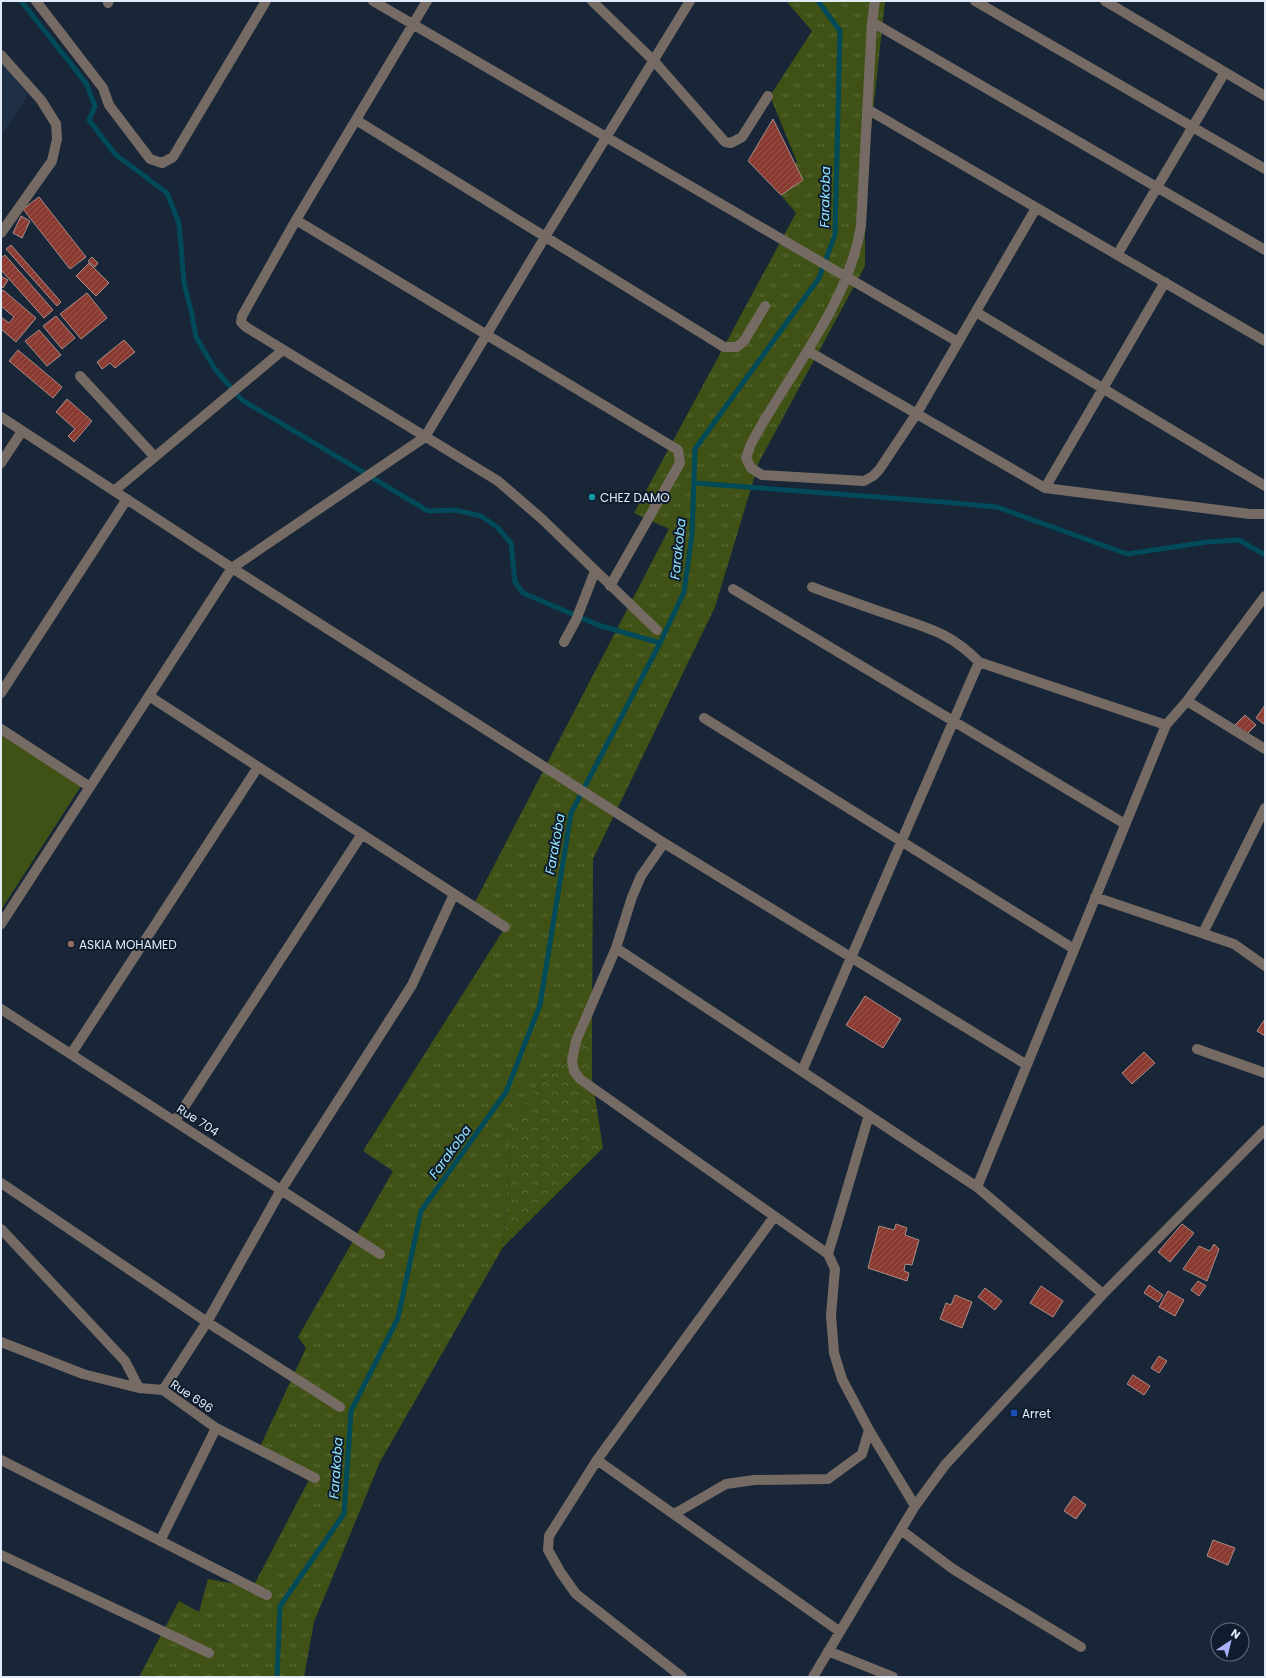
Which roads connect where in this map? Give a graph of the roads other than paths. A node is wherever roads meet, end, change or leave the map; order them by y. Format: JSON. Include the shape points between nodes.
{"nodes":[{"id":1,"x":36,"y":1,"type":"edge"},
{"id":2,"x":266,"y":1,"type":"edge"},
{"id":3,"x":373,"y":1,"type":"edge"},
{"id":4,"x":427,"y":1,"type":"edge"},
{"id":5,"x":592,"y":1,"type":"edge"},
{"id":6,"x":690,"y":1,"type":"edge"},
{"id":7,"x":875,"y":1,"type":"edge"},
{"id":8,"x":975,"y":1,"type":"edge"},
{"id":9,"x":1105,"y":1,"type":"edge"},
{"id":10,"x":872,"y":22,"type":"junction"},
{"id":11,"x":413,"y":25,"type":"junction"},
{"id":12,"x":1,"y":55,"type":"edge"},
{"id":13,"x":654,"y":61,"type":"junction"},
{"id":14,"x":1225,"y":72,"type":"junction"},
{"id":15,"x":768,"y":96,"type":"dead end"},
{"id":16,"x":1265,"y":96,"type":"edge"},
{"id":17,"x":867,"y":109,"type":"junction"},
{"id":18,"x":356,"y":120,"type":"junction"},
{"id":19,"x":1193,"y":127,"type":"junction"},
{"id":20,"x":606,"y":138,"type":"junction"},
{"id":21,"x":1265,"y":169,"type":"edge"},
{"id":22,"x":1157,"y":188,"type":"junction"},
{"id":23,"x":1036,"y":208,"type":"junction"},
{"id":24,"x":296,"y":220,"type":"junction"},
{"id":25,"x":1,"y":233,"type":"edge"},
{"id":26,"x":545,"y":237,"type":"junction"},
{"id":27,"x":1265,"y":250,"type":"edge"},
{"id":28,"x":1117,"y":254,"type":"junction"},
{"id":29,"x":846,"y":277,"type":"junction"},
{"id":30,"x":1165,"y":282,"type":"junction"},
{"id":31,"x":765,"y":306,"type":"dead end"},
{"id":32,"x":976,"y":312,"type":"junction"},
{"id":33,"x":486,"y":334,"type":"junction"},
{"id":34,"x":1265,"y":341,"type":"edge"},
{"id":35,"x":958,"y":342,"type":"junction"},
{"id":36,"x":283,"y":350,"type":"junction"},
{"id":37,"x":808,"y":350,"type":"junction"},
{"id":38,"x":80,"y":376,"type":"dead end"},
{"id":39,"x":1103,"y":388,"type":"junction"},
{"id":40,"x":917,"y":413,"type":"junction"},
{"id":41,"x":1,"y":417,"type":"edge"},
{"id":42,"x":22,"y":431,"type":"junction"},
{"id":43,"x":425,"y":438,"type":"junction"},
{"id":44,"x":154,"y":456,"type":"junction"},
{"id":45,"x":1,"y":463,"type":"edge"},
{"id":46,"x":1265,"y":486,"type":"edge"},
{"id":47,"x":1046,"y":488,"type":"junction"},
{"id":48,"x":114,"y":491,"type":"junction"},
{"id":49,"x":127,"y":499,"type":"junction"},
{"id":50,"x":1265,"y":514,"type":"edge"},
{"id":51,"x":232,"y":568,"type":"junction"},
{"id":52,"x":595,"y":571,"type":"junction"},
{"id":53,"x":610,"y":586,"type":"junction"},
{"id":54,"x":812,"y":587,"type":"dead end"},
{"id":55,"x":733,"y":589,"type":"dead end"},
{"id":56,"x":1265,"y":596,"type":"edge"},
{"id":57,"x":657,"y":630,"type":"dead end"},
{"id":58,"x":564,"y":642,"type":"dead end"},
{"id":59,"x":979,"y":662,"type":"junction"},
{"id":60,"x":1,"y":693,"type":"edge"},
{"id":61,"x":149,"y":696,"type":"junction"},
{"id":62,"x":1187,"y":701,"type":"junction"},
{"id":63,"x":704,"y":718,"type":"dead end"},
{"id":64,"x":954,"y":721,"type":"junction"},
{"id":65,"x":1166,"y":725,"type":"junction"},
{"id":66,"x":1,"y":729,"type":"edge"},
{"id":67,"x":1265,"y":749,"type":"edge"},
{"id":68,"x":258,"y":767,"type":"junction"},
{"id":69,"x":90,"y":786,"type":"junction"},
{"id":70,"x":1265,"y":808,"type":"edge"},
{"id":71,"x":1262,"y":822,"type":"edge"},
{"id":72,"x":1125,"y":824,"type":"junction"},
{"id":73,"x":362,"y":834,"type":"junction"},
{"id":74,"x":902,"y":841,"type":"junction"},
{"id":75,"x":664,"y":843,"type":"junction"},
{"id":76,"x":454,"y":894,"type":"junction"},
{"id":77,"x":1095,"y":897,"type":"junction"},
{"id":78,"x":1,"y":924,"type":"edge"},
{"id":79,"x":505,"y":927,"type":"dead end"},
{"id":80,"x":1203,"y":933,"type":"junction"},
{"id":81,"x":616,"y":948,"type":"junction"},
{"id":82,"x":1074,"y":949,"type":"junction"},
{"id":83,"x":852,"y":958,"type":"junction"},
{"id":84,"x":1265,"y":966,"type":"edge"},
{"id":85,"x":1,"y":1009,"type":"edge"},
{"id":86,"x":1197,"y":1049,"type":"dead end"},
{"id":87,"x":71,"y":1054,"type":"junction"},
{"id":88,"x":1026,"y":1065,"type":"junction"},
{"id":89,"x":802,"y":1071,"type":"junction"},
{"id":90,"x":1265,"y":1073,"type":"edge"},
{"id":91,"x":869,"y":1115,"type":"junction"},
{"id":92,"x":174,"y":1121,"type":"junction"},
{"id":93,"x":1265,"y":1130,"type":"edge"},
{"id":94,"x":1,"y":1183,"type":"edge"},
{"id":95,"x":977,"y":1187,"type":"junction"},
{"id":96,"x":281,"y":1190,"type":"junction"},
{"id":97,"x":774,"y":1217,"type":"junction"},
{"id":98,"x":1,"y":1229,"type":"edge"},
{"id":99,"x":380,"y":1254,"type":"dead end"},
{"id":100,"x":828,"y":1254,"type":"junction"},
{"id":101,"x":1103,"y":1294,"type":"junction"},
{"id":102,"x":207,"y":1322,"type":"junction"},
{"id":103,"x":1,"y":1342,"type":"edge"},
{"id":104,"x":139,"y":1388,"type":"junction"},
{"id":105,"x":162,"y":1390,"type":"junction"},
{"id":106,"x":340,"y":1408,"type":"dead end"},
{"id":107,"x":216,"y":1428,"type":"junction"},
{"id":108,"x":869,"y":1430,"type":"junction"},
{"id":109,"x":1,"y":1460,"type":"edge"},
{"id":110,"x":597,"y":1460,"type":"junction"},
{"id":111,"x":315,"y":1478,"type":"dead end"},
{"id":112,"x":915,"y":1506,"type":"junction"},
{"id":113,"x":674,"y":1514,"type":"junction"},
{"id":114,"x":901,"y":1530,"type":"junction"},
{"id":115,"x":160,"y":1541,"type":"junction"},
{"id":116,"x":1,"y":1555,"type":"edge"},
{"id":117,"x":267,"y":1595,"type":"dead end"},
{"id":118,"x":839,"y":1631,"type":"junction"},
{"id":119,"x":1081,"y":1647,"type":"dead end"},
{"id":120,"x":828,"y":1651,"type":"junction"},
{"id":121,"x":209,"y":1653,"type":"dead end"},
{"id":122,"x":682,"y":1677,"type":"edge"},
{"id":123,"x":813,"y":1677,"type":"edge"},
{"id":124,"x":893,"y":1677,"type":"edge"}],
"edges":[{"from":1,"to":2,"type":"street","via":[[103,88],[109,105],[150,159],[162,163],[173,157]]},
{"from":3,"to":11,"type":"street"},
{"from":4,"to":11,"type":"street"},
{"from":5,"to":13,"type":"street"},
{"from":6,"to":13,"type":"street"},
{"from":7,"to":10,"type":"street"},
{"from":8,"to":19,"type":"street"},
{"from":9,"to":14,"type":"street"},
{"from":10,"to":17,"type":"street"},
{"from":10,"to":22,"type":"street"},
{"from":11,"to":18,"type":"street"},
{"from":11,"to":20,"type":"street"},
{"from":12,"to":25,"type":"street","via":[[41,100],[56,124],[57,139],[52,161]]},
{"from":13,"to":15,"type":"street","via":[[726,142],[731,143],[742,137]]},
{"from":13,"to":20,"type":"street"},
{"from":14,"to":16,"type":"street"},
{"from":14,"to":19,"type":"street"},
{"from":17,"to":23,"type":"street"},
{"from":17,"to":29,"type":"street","via":[[861,226],[859,241]]},
{"from":18,"to":24,"type":"street"},
{"from":18,"to":26,"type":"street"},
{"from":19,"to":21,"type":"street"},
{"from":19,"to":22,"type":"street"},
{"from":20,"to":26,"type":"street"},
{"from":20,"to":29,"type":"street"},
{"from":22,"to":27,"type":"street"},
{"from":22,"to":28,"type":"street"},
{"from":23,"to":28,"type":"street"},
{"from":23,"to":32,"type":"street"},
{"from":24,"to":33,"type":"street"},
{"from":24,"to":36,"type":"street","via":[[242,316],[242,322],[246,327]]},
{"from":26,"to":31,"type":"street","via":[[724,347],[737,347],[744,341]]},
{"from":26,"to":33,"type":"street"},
{"from":28,"to":30,"type":"street"},
{"from":29,"to":35,"type":"street"},
{"from":29,"to":37,"type":"street"},
{"from":30,"to":34,"type":"street"},
{"from":30,"to":39,"type":"street"},
{"from":32,"to":35,"type":"street"},
{"from":32,"to":39,"type":"street"},
{"from":33,"to":43,"type":"street"},
{"from":33,"to":53,"type":"street","via":[[678,450],[680,463]]},
{"from":35,"to":40,"type":"street"},
{"from":36,"to":43,"type":"street"},
{"from":36,"to":44,"type":"street"},
{"from":37,"to":40,"type":"street"},
{"from":37,"to":40,"type":"street","via":[[751,444],[746,458],[751,468],[762,474],[864,481],[879,470]]},
{"from":38,"to":44,"type":"street"},
{"from":39,"to":46,"type":"street"},
{"from":39,"to":47,"type":"street"},
{"from":40,"to":47,"type":"street"},
{"from":41,"to":42,"type":"street"},
{"from":42,"to":45,"type":"street"},
{"from":42,"to":48,"type":"street"},
{"from":43,"to":51,"type":"street"},
{"from":43,"to":52,"type":"street","via":[[498,481],[542,519]]},
{"from":44,"to":48,"type":"street"},
{"from":47,"to":50,"type":"street"},
{"from":48,"to":49,"type":"street"},
{"from":49,"to":51,"type":"street"},
{"from":49,"to":60,"type":"street"},
{"from":51,"to":61,"type":"street"},
{"from":51,"to":75,"type":"street"},
{"from":52,"to":53,"type":"street"},
{"from":52,"to":58,"type":"street","via":[[576,620]]},
{"from":53,"to":57,"type":"street"},
{"from":54,"to":59,"type":"street","via":[[930,628],[967,649]]},
{"from":55,"to":64,"type":"street"},
{"from":56,"to":62,"type":"street"},
{"from":59,"to":64,"type":"street"},
{"from":59,"to":65,"type":"street"},
{"from":61,"to":68,"type":"street"},
{"from":61,"to":69,"type":"street"},
{"from":62,"to":65,"type":"street"},
{"from":62,"to":67,"type":"street"},
{"from":63,"to":74,"type":"street"},
{"from":64,"to":72,"type":"street"},
{"from":64,"to":74,"type":"street"},
{"from":65,"to":72,"type":"street"},
{"from":66,"to":69,"type":"street"},
{"from":68,"to":73,"type":"street"},
{"from":68,"to":87,"type":"street"},
{"from":69,"to":78,"type":"street"},
{"from":70,"to":71,"type":"street"},
{"from":71,"to":80,"type":"street"},
{"from":72,"to":77,"type":"street"},
{"from":73,"to":76,"type":"street"},
{"from":73,"to":92,"type":"street"},
{"from":74,"to":82,"type":"street"},
{"from":74,"to":83,"type":"street"},
{"from":75,"to":81,"type":"street","via":[[642,876],[632,897]]},
{"from":75,"to":83,"type":"street"},
{"from":76,"to":79,"type":"street"},
{"from":76,"to":96,"type":"street","via":[[412,985]]},
{"from":77,"to":80,"type":"street"},
{"from":77,"to":82,"type":"street"},
{"from":80,"to":84,"type":"street","via":[[1234,944]]},
{"from":81,"to":89,"type":"street"},
{"from":81,"to":97,"type":"street","via":[[576,1041],[572,1061],[574,1071],[580,1079]]},
{"from":82,"to":88,"type":"street"},
{"from":83,"to":88,"type":"street"},
{"from":83,"to":89,"type":"street"},
{"from":85,"to":87,"type":"street","name":"Rue 704"},
{"from":86,"to":90,"type":"street"},
{"from":87,"to":92,"type":"street","name":"Rue 704"},
{"from":88,"to":95,"type":"street"},
{"from":89,"to":91,"type":"street"},
{"from":91,"to":95,"type":"street"},
{"from":91,"to":100,"type":"street"},
{"from":92,"to":96,"type":"street","name":"Rue 704"},
{"from":93,"to":101,"type":"street"},
{"from":94,"to":102,"type":"street"},
{"from":95,"to":101,"type":"street"},
{"from":96,"to":99,"type":"street","name":"Rue 704"},
{"from":96,"to":102,"type":"street"},
{"from":97,"to":100,"type":"street"},
{"from":97,"to":110,"type":"street"},
{"from":98,"to":104,"type":"street","via":[[125,1360]]},
{"from":100,"to":108,"type":"street","via":[[835,1269],[831,1315],[834,1353],[842,1379]]},
{"from":101,"to":112,"type":"street","via":[[945,1465]]},
{"from":102,"to":105,"type":"street"},
{"from":102,"to":106,"type":"street"},
{"from":103,"to":104,"type":"street","name":"Rue 696","via":[[83,1374]]},
{"from":104,"to":105,"type":"street","name":"Rue 696"},
{"from":105,"to":107,"type":"street","name":"Rue 696"},
{"from":107,"to":111,"type":"street","name":"Rue 696"},
{"from":107,"to":115,"type":"street"},
{"from":108,"to":112,"type":"street"},
{"from":108,"to":113,"type":"street","via":[[862,1454],[828,1479],[754,1480],[726,1484]]},
{"from":109,"to":115,"type":"street"},
{"from":110,"to":113,"type":"street"},
{"from":110,"to":122,"type":"street","via":[[549,1536],[548,1550],[576,1594]]},
{"from":112,"to":114,"type":"street"},
{"from":113,"to":118,"type":"street"},
{"from":114,"to":118,"type":"street"},
{"from":114,"to":119,"type":"street","via":[[970,1580]]},
{"from":115,"to":117,"type":"street"},
{"from":116,"to":121,"type":"street"},
{"from":118,"to":120,"type":"street"},
{"from":120,"to":123,"type":"street"},
{"from":120,"to":124,"type":"street"}]}
